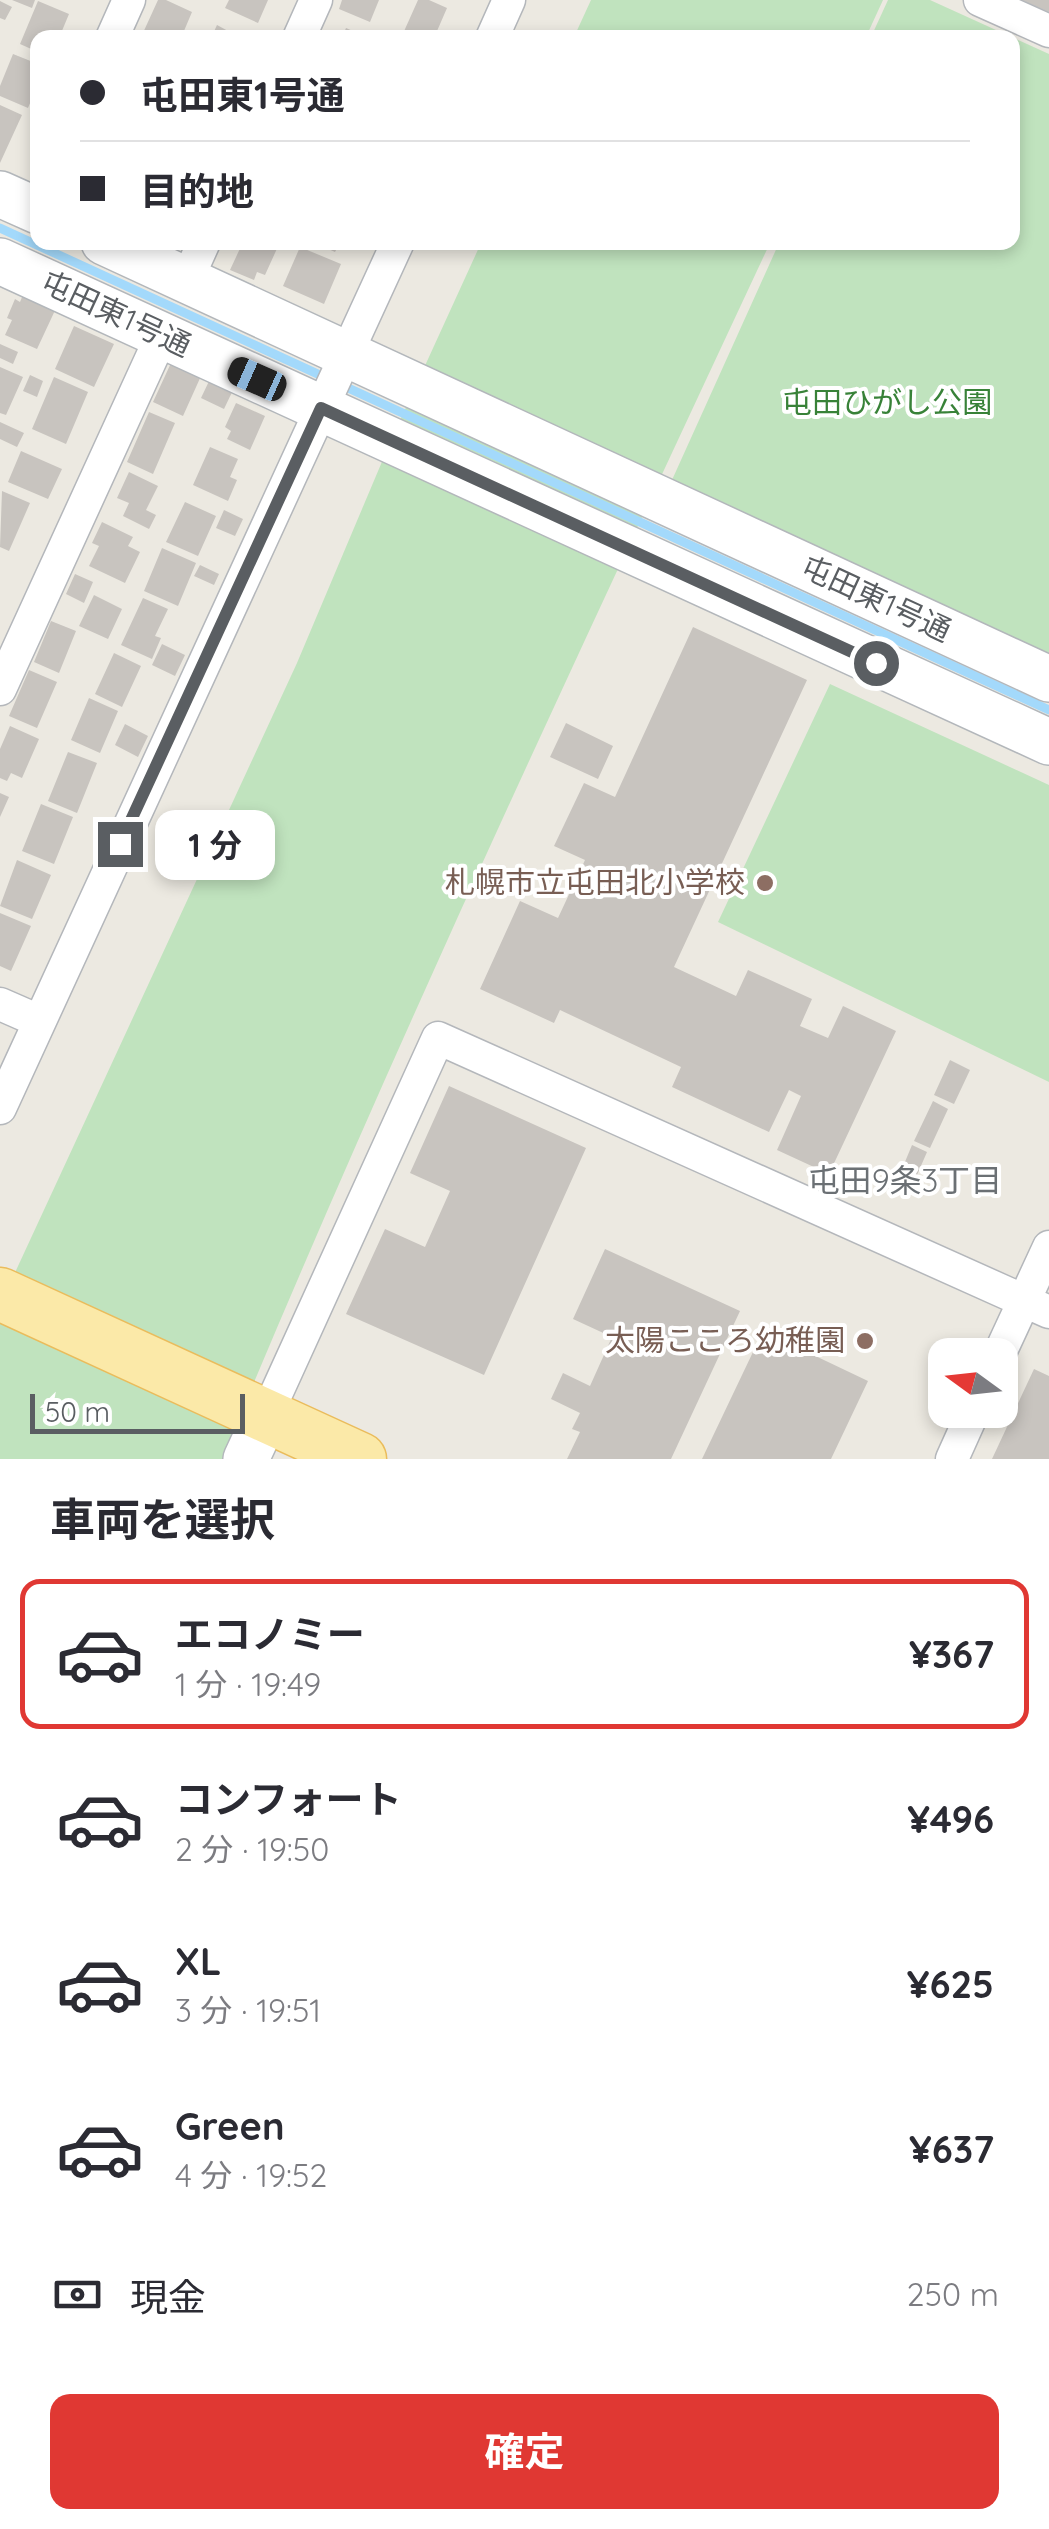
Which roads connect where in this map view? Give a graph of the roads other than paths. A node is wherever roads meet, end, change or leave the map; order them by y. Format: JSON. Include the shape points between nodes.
{"nodes":[{"id":1,"x":129,"y":0,"type":"edge"},
{"id":2,"x":316,"y":0,"type":"edge"},
{"id":3,"x":509,"y":0,"type":"edge"},
{"id":4,"x":980,"y":0,"type":"edge"},
{"id":5,"x":116,"y":30,"type":"edge"},
{"id":6,"x":303,"y":30,"type":"edge"},
{"id":7,"x":496,"y":30,"type":"edge"},
{"id":8,"x":1049,"y":31,"type":"edge"},
{"id":9,"x":140,"y":250,"type":"edge"},
{"id":10,"x":394,"y":250,"type":"edge"},
{"id":11,"x":195,"y":262,"type":"edge"},
{"id":12,"x":3,"y":270,"type":"edge"},
{"id":13,"x":162,"y":335,"type":"junction"},
{"id":14,"x":335,"y":380,"type":"junction"},
{"id":15,"x":4,"y":668,"type":"edge"},
{"id":16,"x":1049,"y":679,"type":"edge"},
{"id":17,"x":1049,"y":742,"type":"edge"},
{"id":18,"x":0,"y":1004,"type":"edge"},
{"id":19,"x":39,"y":1021,"type":"junction"},
{"id":20,"x":0,"y":1108,"type":"edge"},
{"id":21,"x":1049,"y":1247,"type":"edge"},
{"id":22,"x":0,"y":1294,"type":"edge"},
{"id":23,"x":1037,"y":1306,"type":"edge"},
{"id":24,"x":1012,"y":1338,"type":"edge"},
{"id":25,"x":966,"y":1428,"type":"edge"},
{"id":26,"x":256,"y":1438,"type":"edge"},
{"id":27,"x":360,"y":1459,"type":"edge"},
{"id":28,"x":952,"y":1459,"type":"edge"}],
"edges":[{"from":1,"to":5,"type":"street"},
{"from":2,"to":6,"type":"street"},
{"from":3,"to":7,"type":"street"},
{"from":4,"to":8,"type":"street"},
{"from":9,"to":11,"type":"street","name":"屯田東1号通"},
{"from":10,"to":14,"type":"street"},
{"from":11,"to":14,"type":"street","name":"屯田東1号通"},
{"from":12,"to":13,"type":"street","name":"屯田東1号通"},
{"from":13,"to":14,"type":"street","name":"屯田東1号通"},
{"from":13,"to":15,"type":"street"},
{"from":14,"to":16,"type":"street","name":"屯田東1号通"},
{"from":14,"to":17,"type":"street","name":"屯田東1号通"},
{"from":14,"to":19,"type":"street"},
{"from":18,"to":19,"type":"street"},
{"from":19,"to":20,"type":"street"},
{"from":21,"to":23,"type":"street"},
{"from":22,"to":26,"type":"main road"},
{"from":23,"to":24,"type":"street"},
{"from":23,"to":26,"type":"street","via":[[438,1038]]},
{"from":25,"to":28,"type":"street"},
{"from":26,"to":27,"type":"main road"}]}
